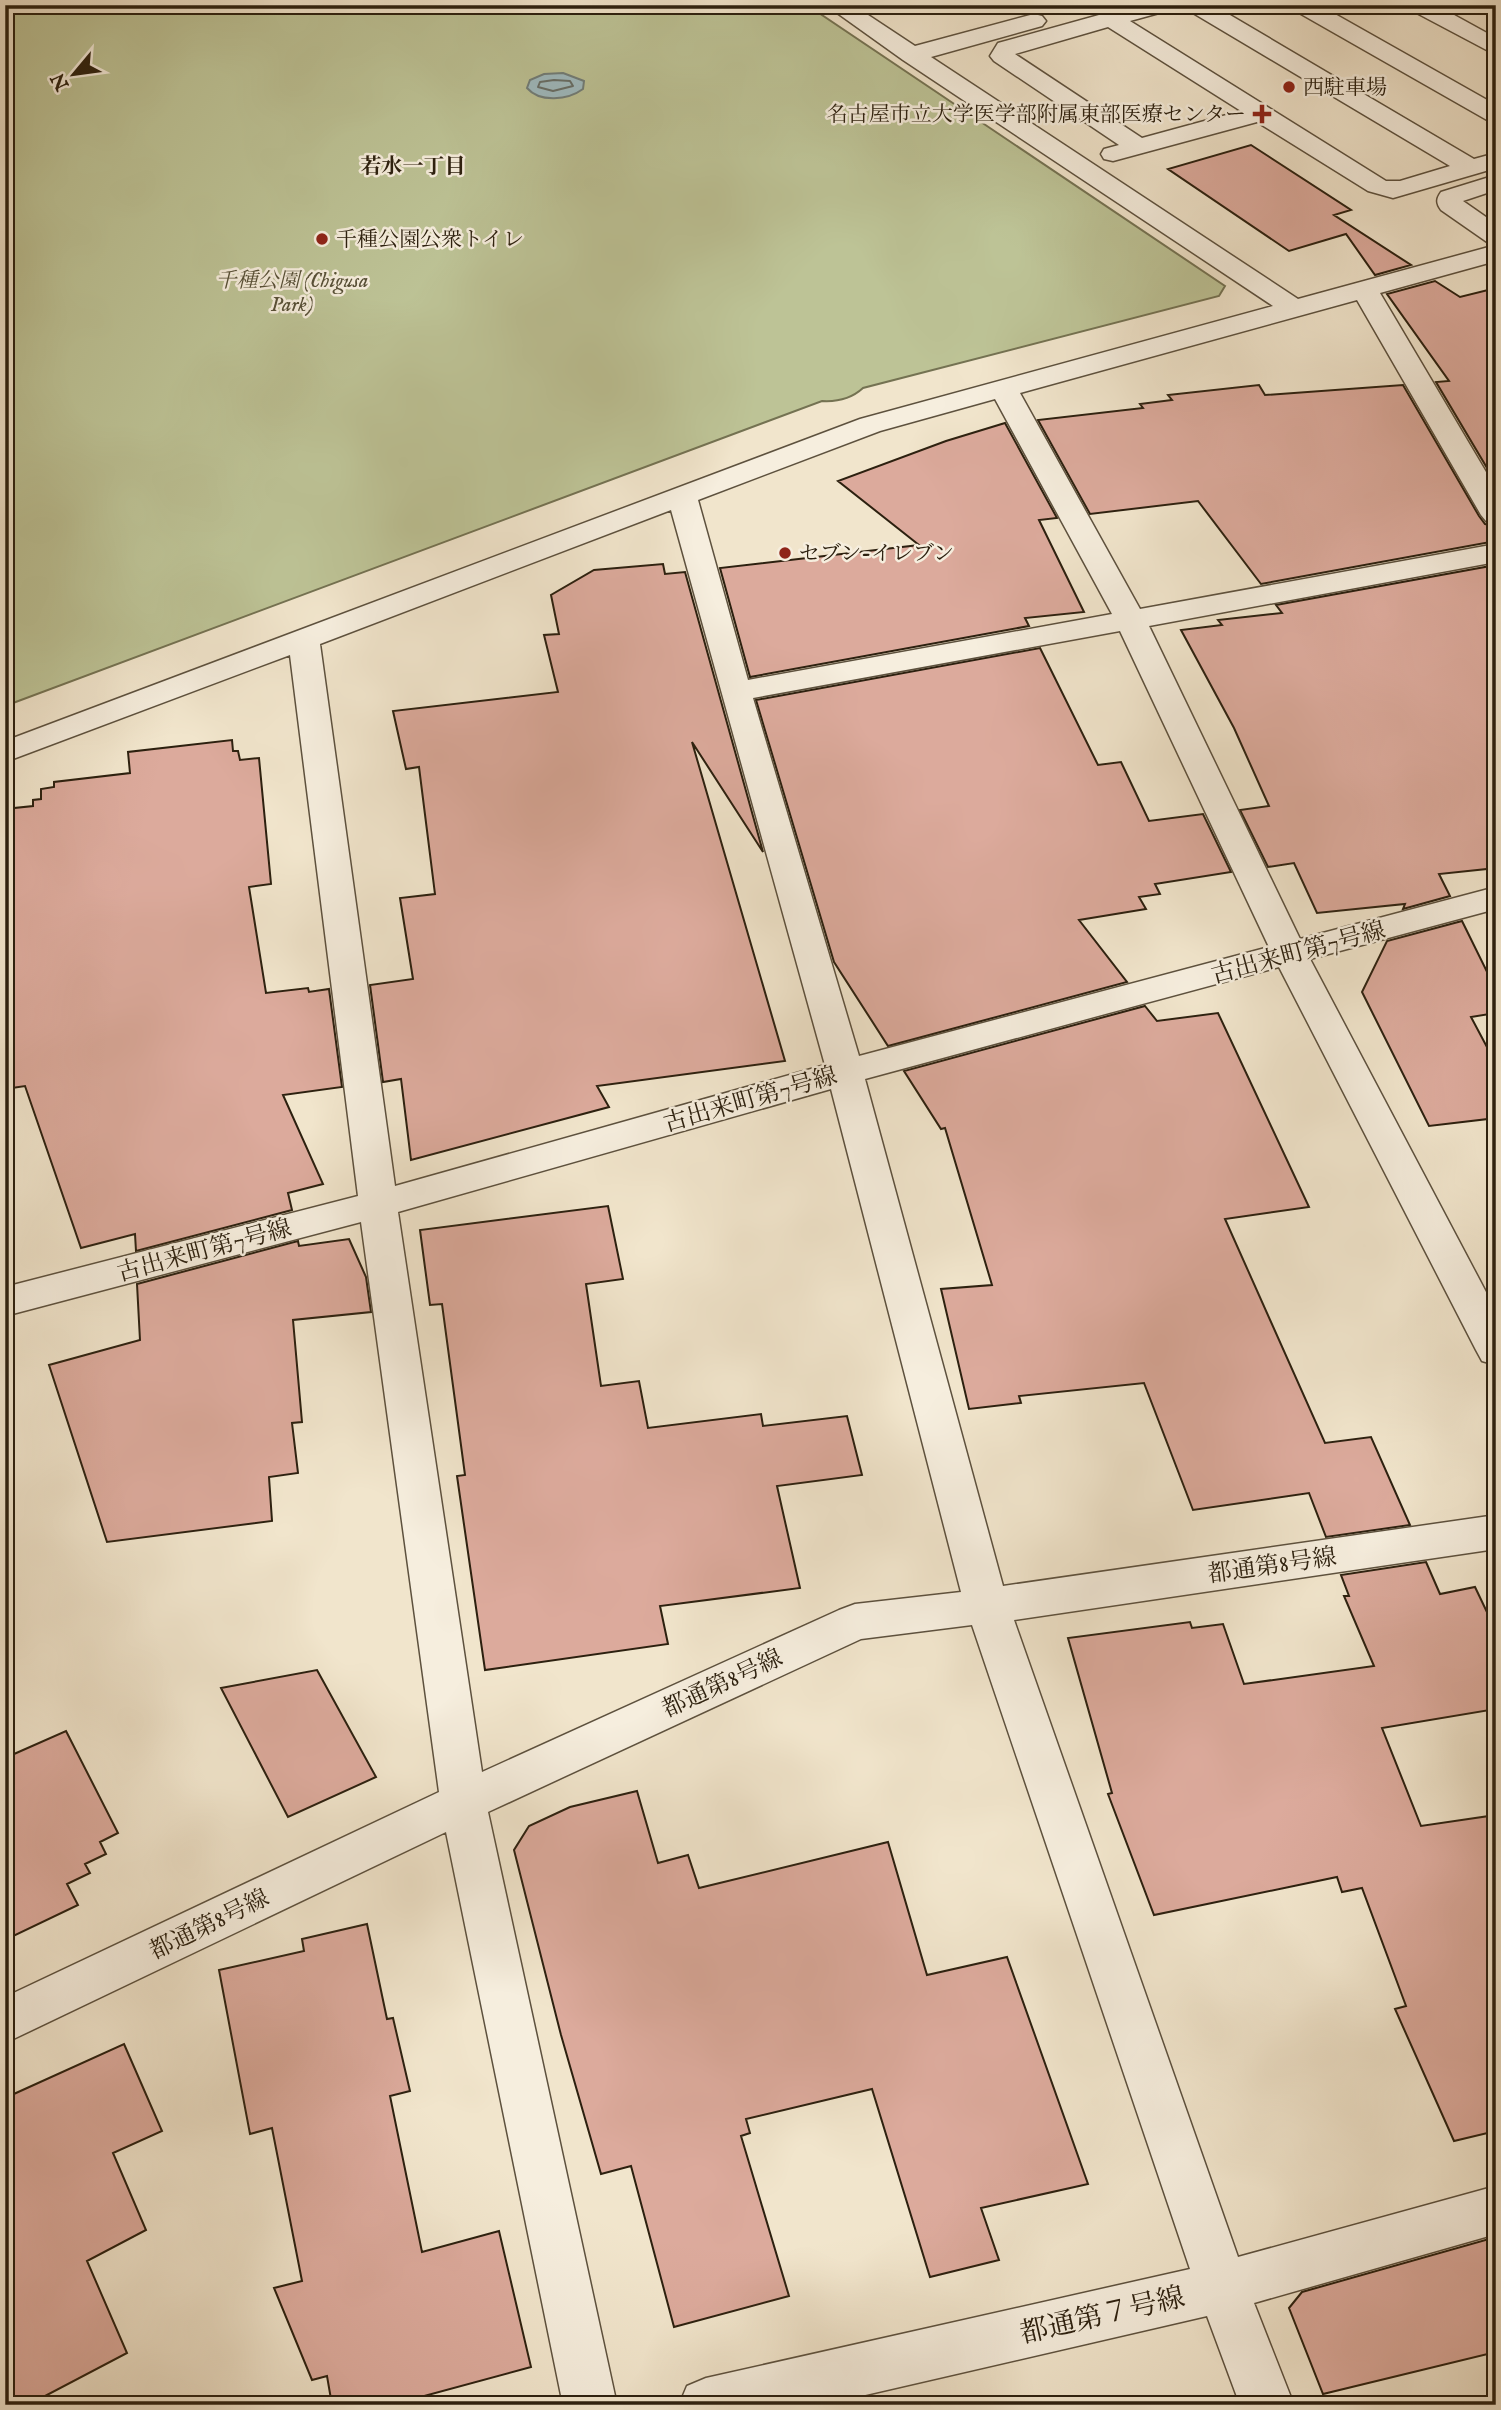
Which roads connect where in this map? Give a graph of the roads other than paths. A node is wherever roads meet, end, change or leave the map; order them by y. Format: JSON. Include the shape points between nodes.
{"nodes":[{"id":1,"x":837,"y":5,"type":"edge"},
{"id":2,"x":1090,"y":5,"type":"edge"},
{"id":3,"x":1162,"y":5,"type":"edge"},
{"id":4,"x":1196,"y":5,"type":"edge"},
{"id":5,"x":1303,"y":5,"type":"edge"},
{"id":6,"x":1419,"y":5,"type":"edge"},
{"id":7,"x":1111,"y":19,"type":"junction"},
{"id":8,"x":1496,"y":48,"type":"edge"},
{"id":9,"x":911,"y":55,"type":"junction"},
{"id":10,"x":1261,"y":113,"type":"junction"},
{"id":11,"x":1496,"y":115,"type":"edge"},
{"id":12,"x":1139,"y":147,"type":"junction"},
{"id":13,"x":1496,"y":160,"type":"edge"},
{"id":14,"x":1077,"y":164,"type":"junction"},
{"id":15,"x":1472,"y":168,"type":"junction"},
{"id":16,"x":1496,"y":181,"type":"edge"},
{"id":17,"x":1496,"y":204,"type":"edge"},
{"id":18,"x":1464,"y":215,"type":"junction"},
{"id":19,"x":1496,"y":236,"type":"edge"},
{"id":20,"x":1496,"y":253,"type":"edge"},
{"id":21,"x":1364,"y":289,"type":"junction"},
{"id":22,"x":1294,"y":308,"type":"junction"},
{"id":23,"x":1003,"y":388,"type":"junction"},
{"id":24,"x":682,"y":497,"type":"junction"},
{"id":25,"x":1496,"y":515,"type":"edge"},
{"id":26,"x":1496,"y":553,"type":"edge"},
{"id":27,"x":1130,"y":619,"type":"junction"},
{"id":28,"x":304,"y":639,"type":"junction"},
{"id":29,"x":735,"y":692,"type":"junction"},
{"id":30,"x":5,"y":752,"type":"edge"},
{"id":31,"x":1496,"y":898,"type":"edge"},
{"id":32,"x":1290,"y":954,"type":"junction"},
{"id":33,"x":845,"y":1072,"type":"junction"},
{"id":34,"x":378,"y":1204,"type":"junction"},
{"id":35,"x":5,"y":1302,"type":"edge"},
{"id":36,"x":1496,"y":1350,"type":"edge"},
{"id":37,"x":1496,"y":1532,"type":"edge"},
{"id":38,"x":987,"y":1606,"type":"junction"},
{"id":39,"x":463,"y":1802,"type":"junction"},
{"id":40,"x":5,"y":2021,"type":"edge"},
{"id":41,"x":1496,"y":2210,"type":"edge"},
{"id":42,"x":1222,"y":2287,"type":"junction"},
{"id":43,"x":590,"y":2405,"type":"edge"},
{"id":44,"x":706,"y":2405,"type":"edge"},
{"id":45,"x":1267,"y":2405,"type":"edge"}],
"edges":[{"from":1,"to":9,"type":"street"},
{"from":2,"to":9,"type":"street"},
{"from":3,"to":7,"type":"street"},
{"from":4,"to":15,"type":"street"},
{"from":5,"to":11,"type":"street"},
{"from":6,"to":8,"type":"street"},
{"from":7,"to":10,"type":"street"},
{"from":7,"to":12,"type":"street","via":[[1006,48],[1002,55]]},
{"from":9,"to":14,"type":"street"},
{"from":10,"to":12,"type":"street"},
{"from":10,"to":15,"type":"street","via":[[1377,186],[1393,190]]},
{"from":12,"to":14,"type":"street"},
{"from":13,"to":15,"type":"street"},
{"from":14,"to":22,"type":"street"},
{"from":16,"to":18,"type":"street","via":[[1450,197],[1450,205]]},
{"from":17,"to":18,"type":"street"},
{"from":18,"to":19,"type":"street"},
{"from":20,"to":21,"type":"street"},
{"from":21,"to":22,"type":"street"},
{"from":21,"to":25,"type":"street"},
{"from":22,"to":23,"type":"street"},
{"from":23,"to":24,"type":"street","via":[[870,425]]},
{"from":23,"to":27,"type":"street"},
{"from":24,"to":28,"type":"street"},
{"from":24,"to":29,"type":"street"},
{"from":26,"to":27,"type":"street"},
{"from":27,"to":29,"type":"street"},
{"from":27,"to":32,"type":"street"},
{"from":28,"to":30,"type":"street"},
{"from":28,"to":34,"type":"street"},
{"from":29,"to":33,"type":"street"},
{"from":31,"to":32,"type":"street","name":"古出来町第7号線"},
{"from":32,"to":33,"type":"street","name":"古出来町第7号線"},
{"from":32,"to":36,"type":"street"},
{"from":33,"to":34,"type":"street","name":"古出来町第7号線"},
{"from":33,"to":38,"type":"street"},
{"from":34,"to":35,"type":"street","name":"古出来町第7号線"},
{"from":34,"to":39,"type":"street"},
{"from":37,"to":38,"type":"street","name":"都通第8号線"},
{"from":38,"to":39,"type":"street","name":"都通第8号線","via":[[855,1622]]},
{"from":38,"to":42,"type":"street"},
{"from":39,"to":40,"type":"street","name":"都通第8号線"},
{"from":39,"to":43,"type":"street"},
{"from":41,"to":42,"type":"street","name":"都通第７号線"},
{"from":42,"to":44,"type":"street","name":"都通第７号線"},
{"from":42,"to":45,"type":"street"}]}
